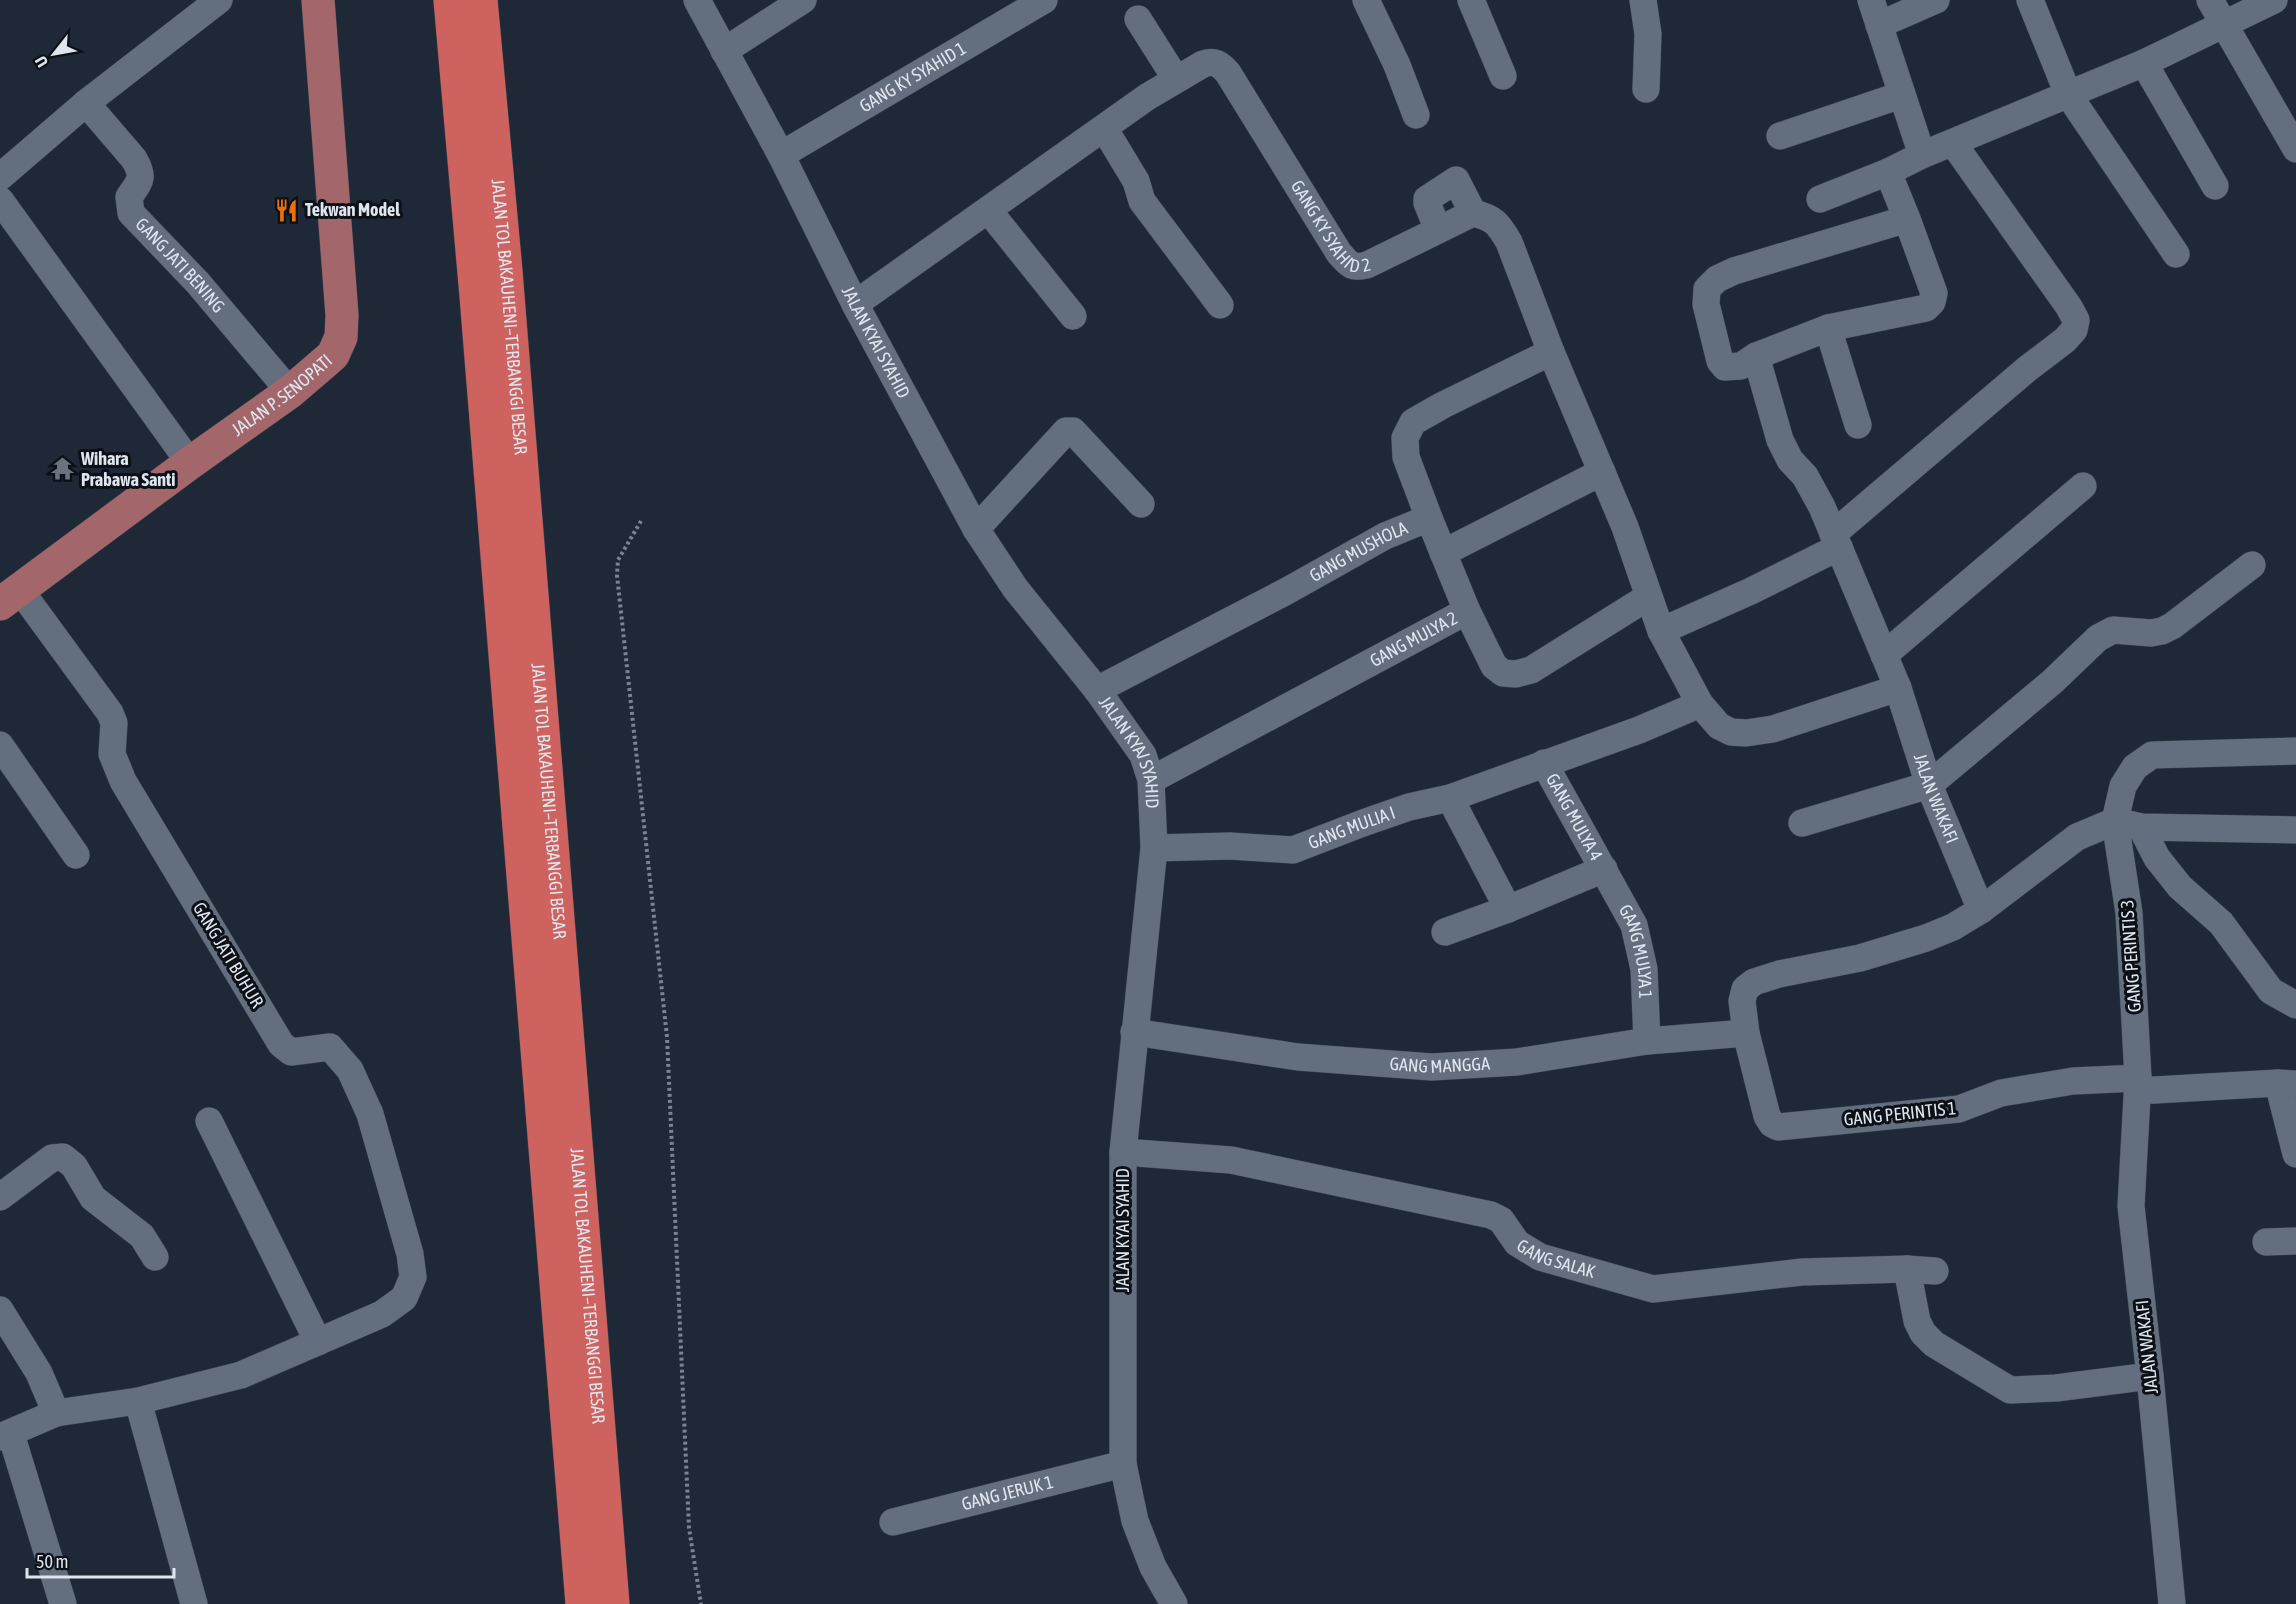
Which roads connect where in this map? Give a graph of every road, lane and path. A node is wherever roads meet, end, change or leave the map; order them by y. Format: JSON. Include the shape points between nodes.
{"nodes":[{"id":1,"x":219,"y":0,"type":"edge"},
{"id":2,"x":318,"y":0,"type":"edge"},
{"id":3,"x":450,"y":0,"type":"edge"},
{"id":4,"x":481,"y":0,"type":"edge"},
{"id":5,"x":697,"y":0,"type":"edge"},
{"id":6,"x":802,"y":0,"type":"edge"},
{"id":7,"x":1044,"y":0,"type":"edge"},
{"id":8,"x":1366,"y":0,"type":"edge"},
{"id":9,"x":1471,"y":0,"type":"edge"},
{"id":10,"x":1643,"y":0,"type":"edge"},
{"id":11,"x":1871,"y":0,"type":"edge"},
{"id":12,"x":1936,"y":0,"type":"edge"},
{"id":13,"x":2030,"y":0,"type":"edge"},
{"id":14,"x":2210,"y":0,"type":"edge"},
{"id":15,"x":2274,"y":0,"type":"edge"},
{"id":16,"x":188,"y":9,"type":"edge"},
{"id":17,"x":1138,"y":19,"type":"dead end"},
{"id":18,"x":2224,"y":25,"type":"junction"},
{"id":19,"x":1879,"y":26,"type":"junction"},
{"id":20,"x":724,"y":51,"type":"junction"},
{"id":21,"x":2144,"y":63,"type":"junction"},
{"id":22,"x":1503,"y":76,"type":"dead end"},
{"id":23,"x":1176,"y":79,"type":"junction"},
{"id":24,"x":1646,"y":89,"type":"dead end"},
{"id":25,"x":2068,"y":94,"type":"junction"},
{"id":26,"x":1901,"y":95,"type":"junction"},
{"id":27,"x":86,"y":103,"type":"junction"},
{"id":28,"x":1416,"y":115,"type":"dead end"},
{"id":29,"x":1104,"y":128,"type":"junction"},
{"id":30,"x":1780,"y":136,"type":"dead end"},
{"id":31,"x":1953,"y":143,"type":"junction"},
{"id":32,"x":2296,"y":149,"type":"edge"},
{"id":33,"x":781,"y":155,"type":"junction"},
{"id":34,"x":1922,"y":155,"type":"junction"},
{"id":35,"x":1888,"y":172,"type":"junction"},
{"id":36,"x":0,"y":177,"type":"edge"},
{"id":37,"x":2215,"y":186,"type":"dead end"},
{"id":38,"x":1820,"y":199,"type":"dead end"},
{"id":39,"x":0,"y":200,"type":"edge"},
{"id":40,"x":988,"y":210,"type":"junction"},
{"id":41,"x":1473,"y":213,"type":"junction"},
{"id":42,"x":1907,"y":219,"type":"junction"},
{"id":43,"x":1438,"y":230,"type":"junction"},
{"id":44,"x":2176,"y":254,"type":"dead end"},
{"id":45,"x":855,"y":304,"type":"junction"},
{"id":46,"x":1220,"y":304,"type":"dead end"},
{"id":47,"x":1073,"y":316,"type":"dead end"},
{"id":48,"x":1828,"y":328,"type":"junction"},
{"id":49,"x":1551,"y":352,"type":"junction"},
{"id":50,"x":1756,"y":356,"type":"junction"},
{"id":51,"x":290,"y":392,"type":"junction"},
{"id":52,"x":1858,"y":425,"type":"dead end"},
{"id":53,"x":190,"y":463,"type":"junction"},
{"id":54,"x":1602,"y":472,"type":"junction"},
{"id":55,"x":2083,"y":486,"type":"dead end"},
{"id":56,"x":1141,"y":504,"type":"dead end"},
{"id":57,"x":1429,"y":518,"type":"junction"},
{"id":58,"x":640,"y":522,"type":"dead end"},
{"id":59,"x":976,"y":529,"type":"junction"},
{"id":60,"x":1836,"y":540,"type":"junction"},
{"id":61,"x":1443,"y":553,"type":"junction"},
{"id":62,"x":2252,"y":565,"type":"dead end"},
{"id":63,"x":10,"y":597,"type":"edge"},
{"id":64,"x":1648,"y":597,"type":"junction"},
{"id":65,"x":1467,"y":611,"type":"junction"},
{"id":66,"x":1661,"y":631,"type":"junction"},
{"id":67,"x":1884,"y":655,"type":"junction"},
{"id":68,"x":1898,"y":688,"type":"junction"},
{"id":69,"x":1097,"y":690,"type":"junction"},
{"id":70,"x":1700,"y":704,"type":"junction"},
{"id":71,"x":0,"y":745,"type":"edge"},
{"id":72,"x":2296,"y":751,"type":"edge"},
{"id":73,"x":1544,"y":763,"type":"junction"},
{"id":74,"x":1150,"y":780,"type":"junction"},
{"id":75,"x":1929,"y":785,"type":"junction"},
{"id":76,"x":1450,"y":798,"type":"junction"},
{"id":77,"x":1802,"y":824,"type":"dead end"},
{"id":78,"x":2128,"y":824,"type":"junction"},
{"id":79,"x":2296,"y":830,"type":"edge"},
{"id":80,"x":1154,"y":848,"type":"junction"},
{"id":81,"x":76,"y":855,"type":"dead end"},
{"id":82,"x":1604,"y":869,"type":"junction"},
{"id":83,"x":1508,"y":909,"type":"junction"},
{"id":84,"x":1981,"y":910,"type":"junction"},
{"id":85,"x":1445,"y":932,"type":"dead end"},
{"id":86,"x":2296,"y":1005,"type":"edge"},
{"id":87,"x":1134,"y":1032,"type":"junction"},
{"id":88,"x":1746,"y":1033,"type":"junction"},
{"id":89,"x":1647,"y":1041,"type":"junction"},
{"id":90,"x":2138,"y":1084,"type":"junction"},
{"id":91,"x":2287,"y":1084,"type":"edge"},
{"id":92,"x":209,"y":1121,"type":"dead end"},
{"id":93,"x":1123,"y":1152,"type":"junction"},
{"id":94,"x":2296,"y":1154,"type":"edge"},
{"id":95,"x":0,"y":1197,"type":"edge"},
{"id":96,"x":2296,"y":1241,"type":"edge"},
{"id":97,"x":2266,"y":1242,"type":"dead end"},
{"id":98,"x":155,"y":1257,"type":"dead end"},
{"id":99,"x":1907,"y":1269,"type":"junction"},
{"id":100,"x":1935,"y":1271,"type":"dead end"},
{"id":101,"x":0,"y":1310,"type":"edge"},
{"id":102,"x":318,"y":1342,"type":"junction"},
{"id":103,"x":2150,"y":1376,"type":"junction"},
{"id":104,"x":138,"y":1401,"type":"junction"},
{"id":105,"x":56,"y":1413,"type":"junction"},
{"id":106,"x":6,"y":1435,"type":"edge"},
{"id":107,"x":1123,"y":1464,"type":"junction"},
{"id":108,"x":893,"y":1522,"type":"dead end"},
{"id":109,"x":63,"y":1604,"type":"edge"},
{"id":110,"x":194,"y":1604,"type":"edge"},
{"id":111,"x":582,"y":1604,"type":"edge"},
{"id":112,"x":613,"y":1604,"type":"edge"},
{"id":113,"x":701,"y":1604,"type":"edge"},
{"id":114,"x":1174,"y":1604,"type":"edge"},
{"id":115,"x":2172,"y":1604,"type":"edge"}],
"edges":[{"from":1,"to":16,"type":"street"},
{"from":2,"to":51,"type":"main road","name":"JALAN P. SENOPATI","via":[[341,337],[333,355]]},
{"from":3,"to":111,"type":"highway","name":"JALAN TOL BAKAUHENI–TERBANGGI BESAR"},
{"from":4,"to":112,"type":"highway","name":"JALAN TOL BAKAUHENI–TERBANGGI BESAR"},
{"from":5,"to":20,"type":"street","name":"JALAN KYAI SYAHID"},
{"from":6,"to":20,"type":"street"},
{"from":7,"to":33,"type":"street","name":"GANG KY SYAHID 1"},
{"from":8,"to":28,"type":"street"},
{"from":9,"to":22,"type":"street"},
{"from":10,"to":24,"type":"street","via":[[1648,34]]},
{"from":11,"to":19,"type":"street"},
{"from":12,"to":19,"type":"street"},
{"from":13,"to":25,"type":"street"},
{"from":14,"to":18,"type":"street"},
{"from":15,"to":18,"type":"street"},
{"from":16,"to":27,"type":"street"},
{"from":17,"to":23,"type":"street"},
{"from":18,"to":21,"type":"street"},
{"from":18,"to":32,"type":"street"},
{"from":19,"to":26,"type":"street"},
{"from":20,"to":33,"type":"street","name":"JALAN KYAI SYAHID"},
{"from":21,"to":25,"type":"street"},
{"from":21,"to":37,"type":"street"},
{"from":23,"to":29,"type":"street","name":"GANG KY SYAHID 2"},
{"from":23,"to":43,"type":"street","name":"GANG KY SYAHID 2","via":[[1212,61],[1228,73],[1350,265],[1367,265]]},
{"from":25,"to":31,"type":"street"},
{"from":25,"to":44,"type":"street"},
{"from":26,"to":30,"type":"street"},
{"from":26,"to":34,"type":"street"},
{"from":27,"to":36,"type":"street"},
{"from":27,"to":51,"type":"street","name":"GANG JATI BENING","via":[[140,169],[139,182],[129,197],[131,213],[198,283]]},
{"from":29,"to":40,"type":"street","name":"GANG KY SYAHID 2"},
{"from":29,"to":46,"type":"street","via":[[1136,181],[1142,201]]},
{"from":31,"to":34,"type":"street"},
{"from":31,"to":60,"type":"street","via":[[2069,307],[2076,320],[2074,330]]},
{"from":33,"to":45,"type":"street","name":"JALAN KYAI SYAHID"},
{"from":34,"to":35,"type":"street"},
{"from":35,"to":38,"type":"street"},
{"from":35,"to":42,"type":"street"},
{"from":39,"to":53,"type":"street"},
{"from":40,"to":45,"type":"street","name":"GANG KY SYAHID 2"},
{"from":40,"to":47,"type":"street"},
{"from":41,"to":43,"type":"street","name":"GANG KY SYAHID 2"},
{"from":41,"to":43,"type":"street","via":[[1456,180],[1427,199]]},
{"from":41,"to":49,"type":"street","via":[[1491,217],[1509,242]]},
{"from":42,"to":48,"type":"street","via":[[1934,293],[1932,302],[1926,308]]},
{"from":42,"to":50,"type":"street","via":[[1717,279],[1707,289],[1706,304],[1720,361],[1733,368]]},
{"from":45,"to":59,"type":"street","name":"JALAN KYAI SYAHID"},
{"from":48,"to":50,"type":"street"},
{"from":48,"to":52,"type":"street"},
{"from":49,"to":54,"type":"street"},
{"from":49,"to":57,"type":"street","via":[[1413,422],[1405,438],[1406,457]]},
{"from":50,"to":60,"type":"street","name":"JALAN WAKAFI","via":[[1780,440],[1815,493]]},
{"from":51,"to":53,"type":"main road","name":"JALAN P. SENOPATI"},
{"from":53,"to":63,"type":"main road","name":"JALAN P. SENOPATI"},
{"from":54,"to":61,"type":"street"},
{"from":54,"to":64,"type":"street"},
{"from":55,"to":67,"type":"street"},
{"from":56,"to":59,"type":"street","via":[[1073,431],[1066,431]]},
{"from":57,"to":61,"type":"street","name":"GANG MUSHOLA"},
{"from":57,"to":69,"type":"street","name":"GANG MUSHOLA","via":[[1385,536]]},
{"from":58,"to":113,"type":"path","via":[[618,560],[617,575],[667,1037],[689,1528]]},
{"from":59,"to":69,"type":"street","name":"JALAN KYAI SYAHID","via":[[1015,588]]},
{"from":60,"to":66,"type":"street","via":[[1751,591]]},
{"from":60,"to":67,"type":"street","name":"JALAN WAKAFI"},
{"from":61,"to":65,"type":"street","name":"GANG MUSHOLA"},
{"from":62,"to":75,"type":"street","via":[[2162,631],[2114,630],[2098,638],[2052,682]]},
{"from":63,"to":102,"type":"street","name":"GANG JATI BUHUR","via":[[110,713],[114,723],[112,754],[123,781],[281,1044],[291,1052],[330,1047],[350,1070],[370,1114],[413,1277],[404,1298],[382,1314]]},
{"from":64,"to":65,"type":"street","name":"GANG MULYA 2","via":[[1531,670],[1516,674],[1503,673],[1494,666]]},
{"from":64,"to":66,"type":"street"},
{"from":65,"to":74,"type":"street","name":"GANG MULYA 2"},
{"from":66,"to":70,"type":"street"},
{"from":67,"to":68,"type":"street","name":"JALAN WAKAFI"},
{"from":68,"to":70,"type":"street","via":[[1773,729],[1746,733],[1719,726]]},
{"from":68,"to":75,"type":"street","name":"JALAN WAKAFI"},
{"from":69,"to":74,"type":"street","name":"JALAN KYAI SYAHID","via":[[1143,755]]},
{"from":70,"to":73,"type":"street","name":"GANG MULIA I"},
{"from":71,"to":81,"type":"street"},
{"from":72,"to":78,"type":"street","via":[[2152,755],[2135,767],[2123,786]]},
{"from":73,"to":76,"type":"street","name":"GANG MULIA I"},
{"from":73,"to":82,"type":"street","name":"GANG MULYA 4"},
{"from":74,"to":80,"type":"street","name":"JALAN KYAI SYAHID"},
{"from":75,"to":77,"type":"street"},
{"from":75,"to":84,"type":"street","name":"JALAN WAKAFI"},
{"from":76,"to":80,"type":"street","name":"GANG MULIA I","via":[[1409,807],[1293,850],[1230,846]]},
{"from":76,"to":83,"type":"street"},
{"from":78,"to":79,"type":"street"},
{"from":78,"to":84,"type":"street","via":[[2077,837]]},
{"from":78,"to":86,"type":"street","via":[[2180,887],[2222,923],[2271,991]]},
{"from":78,"to":90,"type":"street","name":"GANG PERINTIS 3"},
{"from":80,"to":87,"type":"street","name":"JALAN KYAI SYAHID"},
{"from":82,"to":83,"type":"street"},
{"from":82,"to":89,"type":"street","name":"GANG MULYA 1","via":[[1634,925],[1644,969]]},
{"from":83,"to":85,"type":"street"},
{"from":84,"to":88,"type":"street","via":[[1926,938],[1860,958],[1754,982],[1745,989],[1742,1001]]},
{"from":87,"to":89,"type":"street","name":"GANG MANGGA","via":[[1298,1057],[1432,1067],[1517,1062]]},
{"from":87,"to":93,"type":"street","name":"JALAN KYAI SYAHID"},
{"from":88,"to":89,"type":"street","name":"GANG MANGGA"},
{"from":88,"to":90,"type":"street","name":"GANG PERINTIS 1","via":[[1767,1116],[1778,1126],[1959,1109],[2001,1093],[2073,1081]]},
{"from":90,"to":91,"type":"street","name":"GANG PERINTIS 1"},
{"from":90,"to":103,"type":"street","name":"JALAN WAKAFI","via":[[2131,1206]]},
{"from":91,"to":94,"type":"street"},
{"from":92,"to":102,"type":"street"},
{"from":93,"to":99,"type":"street","name":"GANG SALAK","via":[[1232,1160],[1491,1215],[1501,1220],[1517,1243],[1540,1257],[1653,1289],[1802,1272]]},
{"from":93,"to":107,"type":"street","name":"JALAN KYAI SYAHID"},
{"from":95,"to":98,"type":"street","via":[[51,1158],[63,1157],[74,1166],[93,1198],[142,1236]]},
{"from":96,"to":97,"type":"street"},
{"from":99,"to":100,"type":"street","name":"GANG SALAK"},
{"from":99,"to":103,"type":"street","via":[[1923,1333],[1934,1344],[2010,1390],[2056,1389]]},
{"from":101,"to":105,"type":"street","via":[[39,1373]]},
{"from":102,"to":104,"type":"street","via":[[240,1375]]},
{"from":103,"to":115,"type":"street","name":"JALAN WAKAFI"},
{"from":104,"to":105,"type":"street"},
{"from":104,"to":110,"type":"street"},
{"from":105,"to":106,"type":"street"},
{"from":106,"to":109,"type":"street"},
{"from":107,"to":108,"type":"street","name":"GANG JERUK 1"},
{"from":107,"to":114,"type":"street","name":"JALAN KYAI SYAHID","via":[[1136,1521],[1153,1566]]}]}
